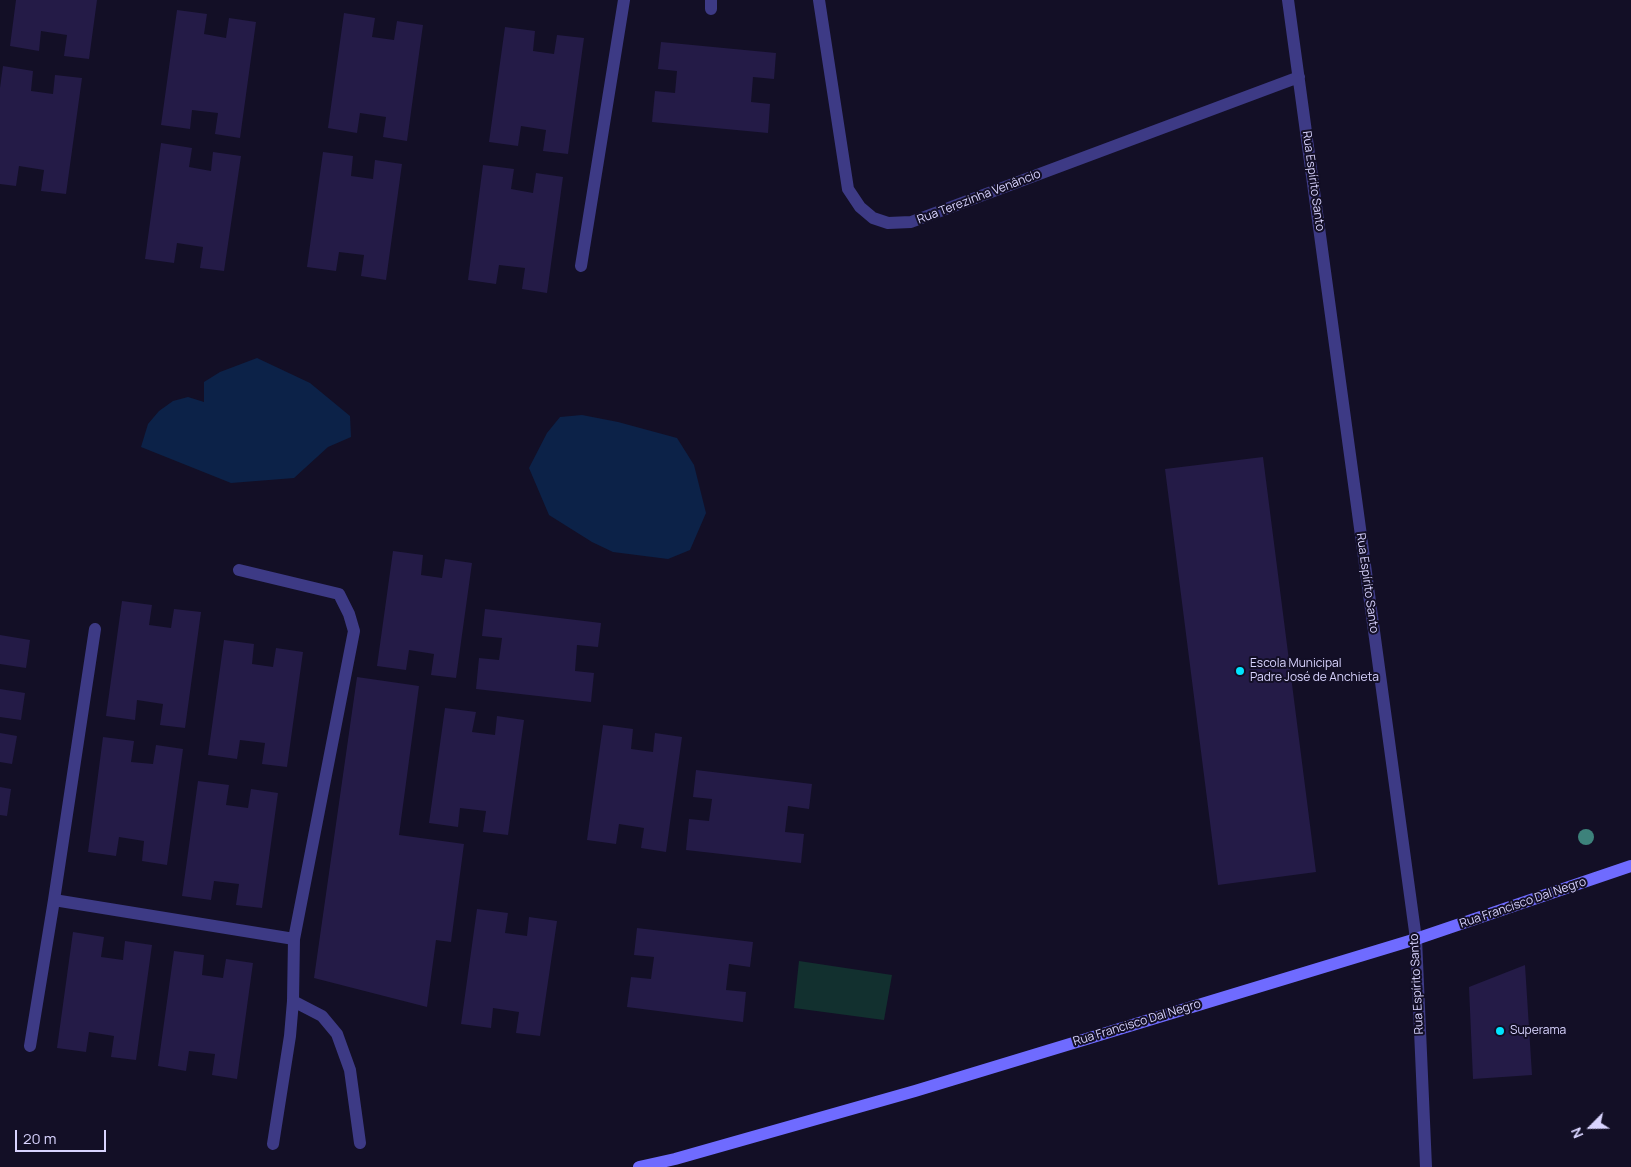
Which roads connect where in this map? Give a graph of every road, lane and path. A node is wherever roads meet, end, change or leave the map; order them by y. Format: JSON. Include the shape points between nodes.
{"nodes":[{"id":1,"x":624,"y":0,"type":"edge"},
{"id":2,"x":819,"y":0,"type":"edge"},
{"id":3,"x":1288,"y":0,"type":"edge"},
{"id":4,"x":1299,"y":77,"type":"junction"},
{"id":5,"x":581,"y":266,"type":"dead end"},
{"id":6,"x":239,"y":570,"type":"dead end"},
{"id":7,"x":95,"y":629,"type":"dead end"},
{"id":8,"x":1631,"y":866,"type":"edge"},
{"id":9,"x":54,"y":900,"type":"junction"},
{"id":10,"x":294,"y":939,"type":"junction"},
{"id":11,"x":1416,"y":939,"type":"junction"},
{"id":12,"x":293,"y":1001,"type":"junction"},
{"id":13,"x":30,"y":1046,"type":"dead end"},
{"id":14,"x":360,"y":1143,"type":"dead end"},
{"id":15,"x":273,"y":1144,"type":"dead end"},
{"id":16,"x":639,"y":1167,"type":"edge"},
{"id":17,"x":1426,"y":1167,"type":"edge"}],
"edges":[{"from":1,"to":5,"type":"street"},
{"from":2,"to":4,"type":"street","name":"Rua Terezinha Venâncio","via":[[848,189],[860,207],[873,218],[888,223],[911,222]]},
{"from":3,"to":4,"type":"street","name":"Rua Espírito Santo"},
{"from":4,"to":11,"type":"street","name":"Rua Espírito Santo"},
{"from":6,"to":10,"type":"street","via":[[340,594],[354,631]]},
{"from":7,"to":9,"type":"street"},
{"from":8,"to":11,"type":"street","name":"Rua Francisco Dal Negro"},
{"from":9,"to":10,"type":"street"},
{"from":9,"to":13,"type":"street"},
{"from":10,"to":12,"type":"street"},
{"from":11,"to":16,"type":"street","name":"Rua Francisco Dal Negro","via":[[915,1091]]},
{"from":11,"to":17,"type":"street","name":"Rua Espírito Santo"},
{"from":12,"to":14,"type":"street","via":[[322,1016],[337,1034],[350,1070]]},
{"from":12,"to":15,"type":"street"}]}
